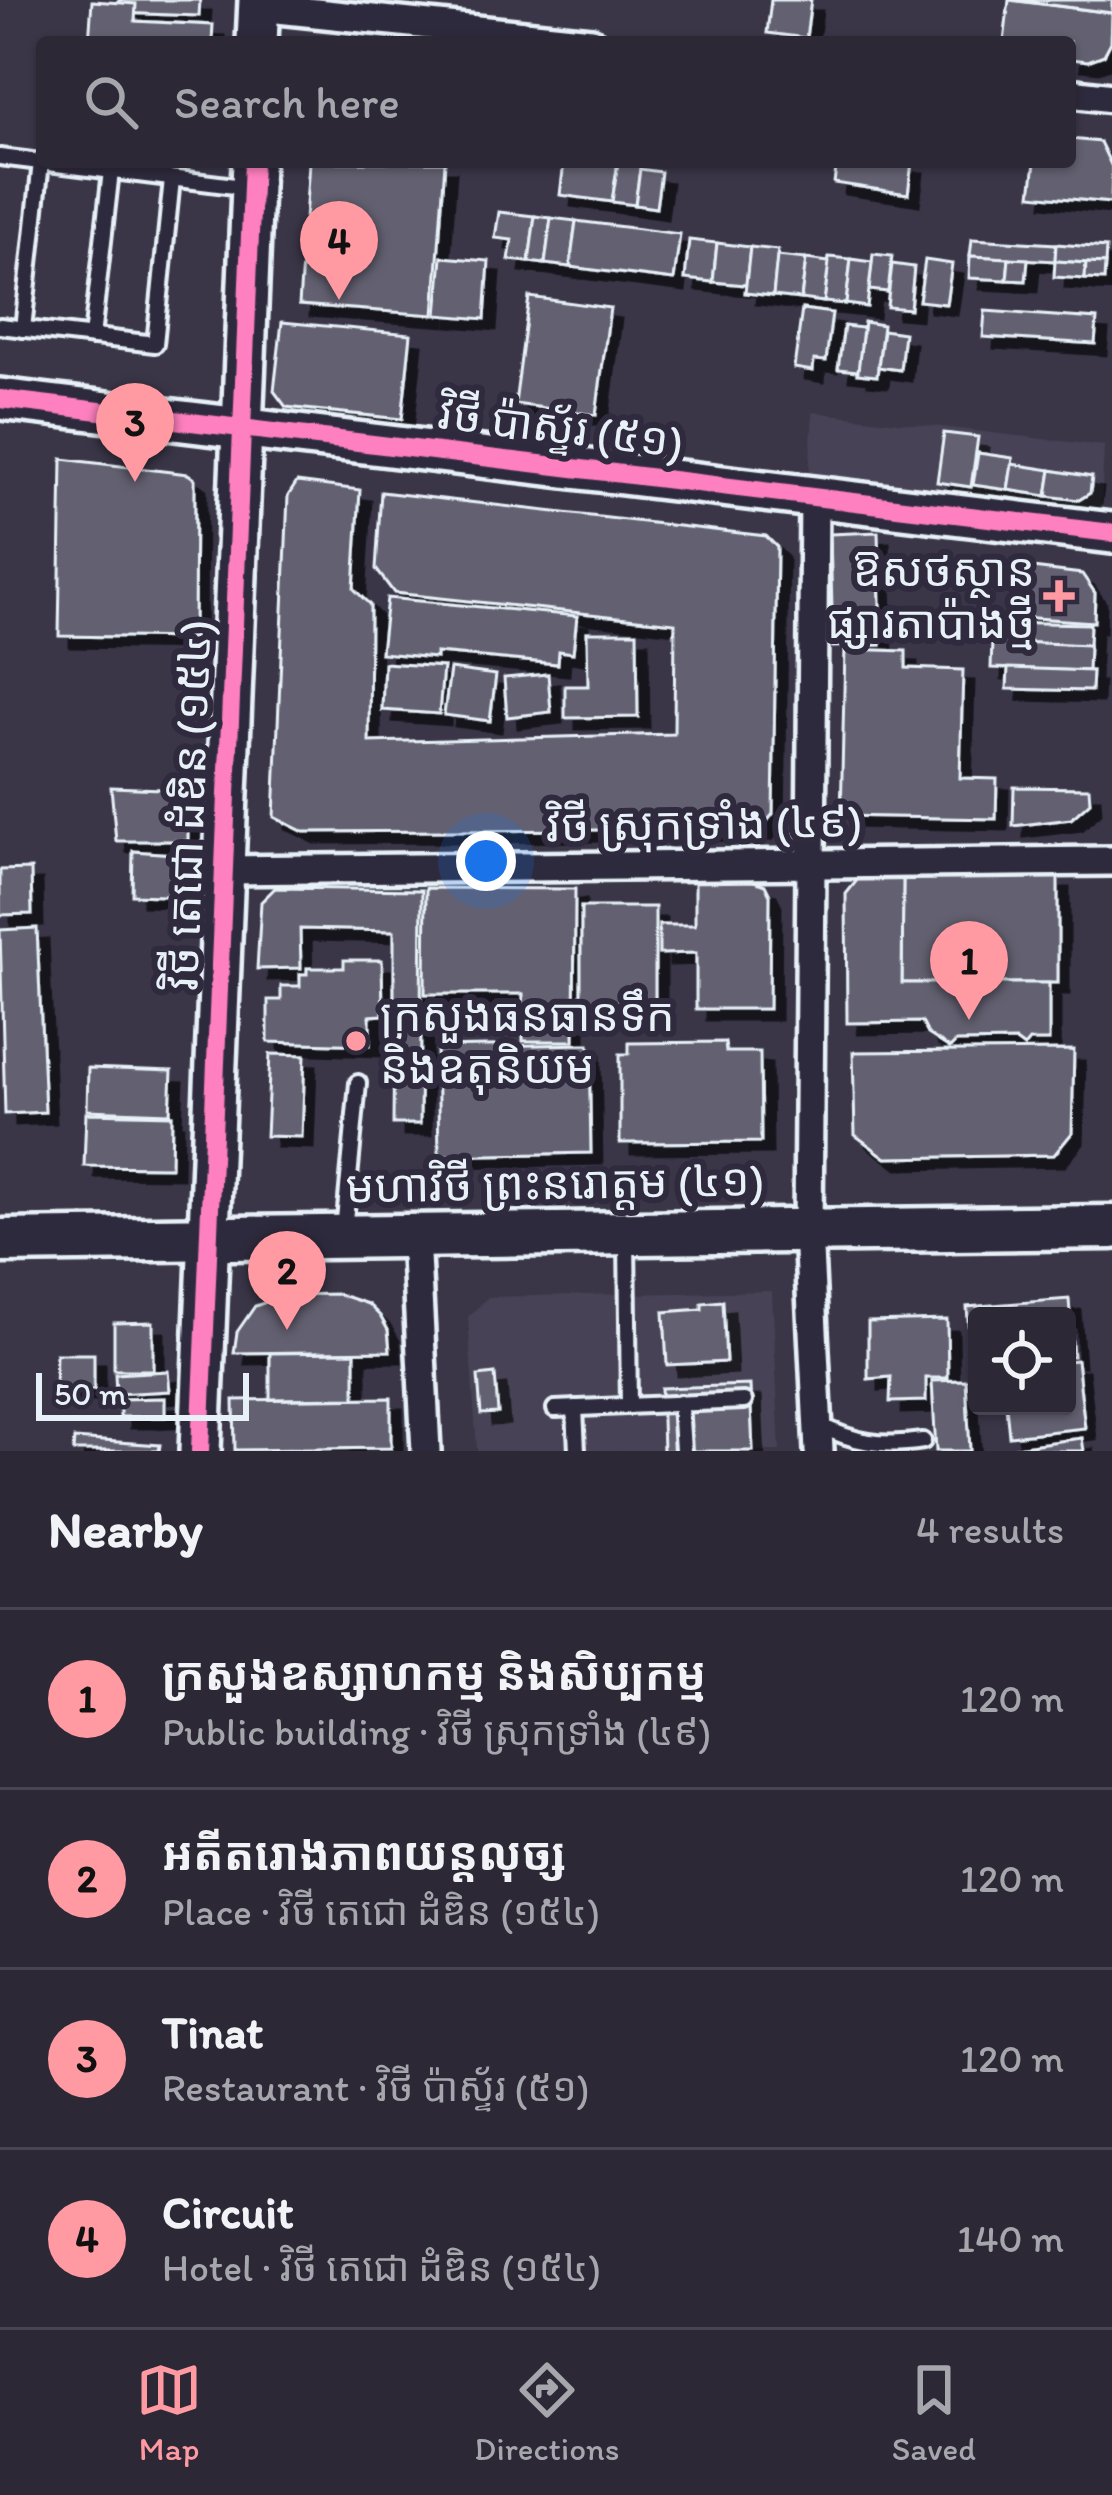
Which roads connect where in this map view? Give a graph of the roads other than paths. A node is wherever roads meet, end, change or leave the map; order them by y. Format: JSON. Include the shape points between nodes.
{"nodes":[{"id":1,"x":258,"y":16,"type":"edge"},
{"id":2,"x":514,"y":36,"type":"edge"},
{"id":3,"x":1076,"y":94,"type":"edge"},
{"id":4,"x":1112,"y":98,"type":"edge"},
{"id":5,"x":0,"y":157,"type":"edge"},
{"id":6,"x":36,"y":161,"type":"edge"},
{"id":7,"x":40,"y":168,"type":"edge"},
{"id":8,"x":88,"y":168,"type":"edge"},
{"id":9,"x":111,"y":171,"type":"junction"},
{"id":10,"x":252,"y":175,"type":"edge"},
{"id":11,"x":172,"y":179,"type":"junction"},
{"id":12,"x":0,"y":326,"type":"edge"},
{"id":13,"x":22,"y":329,"type":"junction"},
{"id":14,"x":92,"y":337,"type":"junction"},
{"id":15,"x":0,"y":399,"type":"edge"},
{"id":16,"x":242,"y":428,"type":"junction"},
{"id":17,"x":814,"y":496,"type":"junction"},
{"id":18,"x":1112,"y":532,"type":"edge"},
{"id":19,"x":1112,"y":860,"type":"edge"},
{"id":20,"x":812,"y":864,"type":"junction"},
{"id":21,"x":225,"y":870,"type":"junction"},
{"id":22,"x":358,"y":1083,"type":"dead end"},
{"id":23,"x":1112,"y":1227,"type":"edge"},
{"id":24,"x":808,"y":1231,"type":"junction"},
{"id":25,"x":627,"y":1233,"type":"junction"},
{"id":26,"x":344,"y":1236,"type":"junction"},
{"id":27,"x":415,"y":1236,"type":"junction"},
{"id":28,"x":210,"y":1238,"type":"junction"},
{"id":29,"x":0,"y":1241,"type":"edge"},
{"id":30,"x":744,"y":1401,"type":"dead end"},
{"id":31,"x":680,"y":1403,"type":"junction"},
{"id":32,"x":629,"y":1406,"type":"junction"},
{"id":33,"x":575,"y":1408,"type":"junction"},
{"id":34,"x":555,"y":1409,"type":"dead end"},
{"id":35,"x":818,"y":1437,"type":"edge"},
{"id":36,"x":923,"y":1441,"type":"dead end"},
{"id":37,"x":200,"y":1451,"type":"edge"},
{"id":38,"x":426,"y":1451,"type":"edge"},
{"id":39,"x":577,"y":1451,"type":"edge"},
{"id":40,"x":683,"y":1451,"type":"edge"}],
"edges":[{"from":1,"to":2,"type":"street"},
{"from":3,"to":4,"type":"street"},
{"from":5,"to":6,"type":"lane"},
{"from":7,"to":13,"type":"lane"},
{"from":8,"to":9,"type":"lane"},
{"from":9,"to":11,"type":"lane"},
{"from":9,"to":14,"type":"lane"},
{"from":10,"to":11,"type":"lane"},
{"from":10,"to":16,"type":"street","name":"វិថី តេជោ ដំឌិន (១៥៤)"},
{"from":11,"to":14,"type":"lane","via":[[155,344]]},
{"from":12,"to":13,"type":"lane"},
{"from":13,"to":14,"type":"lane"},
{"from":15,"to":16,"type":"street","name":"វិថី ប៉ាស្ទ័រ (៥១)"},
{"from":16,"to":17,"type":"street","name":"វិថី ប៉ាស្ទ័រ (៥១)"},
{"from":16,"to":21,"type":"street","name":"វិថី តេជោ ដំឌិន (១៥៤)"},
{"from":17,"to":18,"type":"street","name":"វិថី ប៉ាស្ទ័រ (៥១)"},
{"from":17,"to":20,"type":"street"},
{"from":19,"to":20,"type":"street","name":"វិថី ស្រុកទ្រាំង (៤៩)"},
{"from":20,"to":21,"type":"street","name":"វិថី ស្រុកទ្រាំង (៤៩)"},
{"from":20,"to":24,"type":"street"},
{"from":21,"to":28,"type":"street","name":"វិថី តេជោ ដំឌិន (១៥៤)"},
{"from":22,"to":26,"type":"lane"},
{"from":23,"to":24,"type":"main road","name":"មហាវិថី ព្រះនរោត្តម (៤១)"},
{"from":24,"to":25,"type":"main road","name":"មហាវិថី ព្រះនរោត្តម (៤១)"},
{"from":24,"to":35,"type":"street"},
{"from":25,"to":27,"type":"main road","name":"មហាវិថី ព្រះនរោត្តម (៤១)"},
{"from":25,"to":32,"type":"lane"},
{"from":26,"to":27,"type":"main road","name":"មហាវិថី ព្រះនរោត្តម (៤១)"},
{"from":26,"to":28,"type":"main road","name":"មហាវិថី ព្រះនរោត្តម (៤១)"},
{"from":27,"to":38,"type":"street"},
{"from":28,"to":29,"type":"main road","name":"មហាវិថី ព្រះនរោត្តម (៤១)"},
{"from":28,"to":37,"type":"street","name":"វិថី តេជោ ដំឌិន (១៥៤)"},
{"from":30,"to":31,"type":"lane"},
{"from":31,"to":32,"type":"lane"},
{"from":31,"to":40,"type":"lane"},
{"from":32,"to":33,"type":"lane"},
{"from":33,"to":34,"type":"lane"},
{"from":33,"to":39,"type":"lane"},
{"from":35,"to":36,"type":"lane","via":[[885,1447]]}]}
